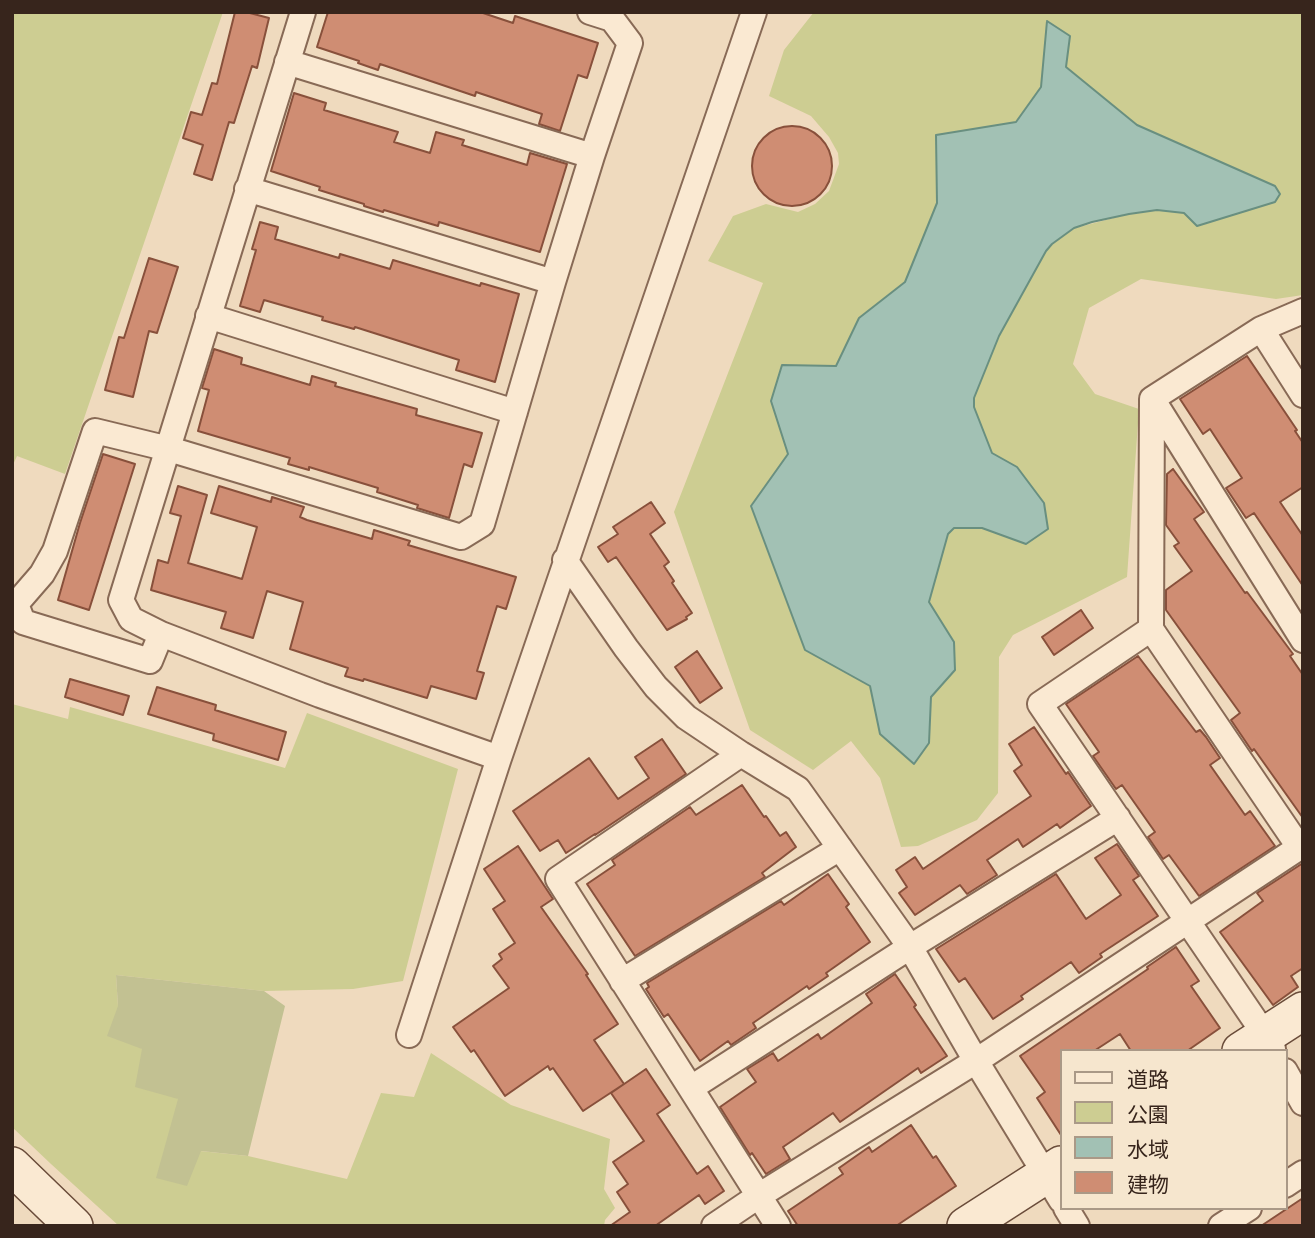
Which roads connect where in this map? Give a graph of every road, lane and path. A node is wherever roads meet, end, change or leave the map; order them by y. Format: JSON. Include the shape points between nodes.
{"nodes":[{"id":1,"x":303,"y":12,"type":"edge"},
{"id":2,"x":590,"y":12,"type":"edge"},
{"id":3,"x":754,"y":12,"type":"edge"},
{"id":4,"x":287,"y":62,"type":"junction"},
{"id":5,"x":592,"y":156,"type":"junction"},
{"id":6,"x":247,"y":189,"type":"junction"},
{"id":7,"x":553,"y":282,"type":"junction"},
{"id":8,"x":1303,"y":311,"type":"edge"},
{"id":9,"x":208,"y":317,"type":"junction"},
{"id":10,"x":1261,"y":329,"type":"junction"},
{"id":11,"x":1303,"y":395,"type":"edge"},
{"id":12,"x":1152,"y":399,"type":"junction"},
{"id":13,"x":515,"y":412,"type":"junction"},
{"id":14,"x":169,"y":449,"type":"junction"},
{"id":15,"x":565,"y":559,"type":"junction"},
{"id":16,"x":1151,"y":629,"type":"junction"},
{"id":17,"x":161,"y":634,"type":"junction"},
{"id":18,"x":1303,"y":640,"type":"edge"},
{"id":19,"x":741,"y":754,"type":"junction"},
{"id":20,"x":499,"y":758,"type":"junction"},
{"id":21,"x":1118,"y":818,"type":"junction"},
{"id":22,"x":1301,"y":846,"type":"edge"},
{"id":23,"x":840,"y":848,"type":"junction"},
{"id":24,"x":1188,"y":922,"type":"junction"},
{"id":25,"x":910,"y":947,"type":"junction"},
{"id":26,"x":622,"y":982,"type":"junction"},
{"id":27,"x":1303,"y":1011,"type":"edge"},
{"id":28,"x":409,"y":1035,"type":"dead end"},
{"id":29,"x":1260,"y":1046,"type":"edge"},
{"id":30,"x":976,"y":1061,"type":"junction"},
{"id":31,"x":1287,"y":1075,"type":"edge"},
{"id":32,"x":691,"y":1088,"type":"junction"},
{"id":33,"x":1303,"y":1103,"type":"edge"},
{"id":34,"x":12,"y":1166,"type":"edge"},
{"id":35,"x":1303,"y":1173,"type":"edge"},
{"id":36,"x":1056,"y":1180,"type":"edge"},
{"id":37,"x":1287,"y":1184,"type":"edge"},
{"id":38,"x":760,"y":1195,"type":"junction"},
{"id":39,"x":1067,"y":1210,"type":"edge"},
{"id":40,"x":1246,"y":1210,"type":"edge"},
{"id":41,"x":74,"y":1226,"type":"edge"},
{"id":42,"x":714,"y":1226,"type":"edge"},
{"id":43,"x":778,"y":1226,"type":"edge"},
{"id":44,"x":966,"y":1226,"type":"edge"},
{"id":45,"x":1077,"y":1226,"type":"edge"},
{"id":46,"x":1222,"y":1226,"type":"edge"}],
"edges":[{"from":1,"to":4,"type":"street"},
{"from":2,"to":5,"type":"street","via":[[612,19],[630,43]]},
{"from":3,"to":15,"type":"street"},
{"from":4,"to":5,"type":"street"},
{"from":4,"to":6,"type":"street"},
{"from":5,"to":7,"type":"street"},
{"from":6,"to":7,"type":"street"},
{"from":6,"to":9,"type":"street"},
{"from":7,"to":13,"type":"street"},
{"from":8,"to":10,"type":"street"},
{"from":9,"to":13,"type":"street"},
{"from":9,"to":14,"type":"street"},
{"from":10,"to":11,"type":"street"},
{"from":10,"to":12,"type":"street"},
{"from":12,"to":16,"type":"street"},
{"from":12,"to":18,"type":"street"},
{"from":13,"to":14,"type":"street","via":[[482,524],[461,537]]},
{"from":14,"to":17,"type":"street","via":[[121,600],[131,619]]},
{"from":14,"to":17,"type":"street","via":[[96,431],[55,551],[16,604],[23,622],[150,661]]},
{"from":15,"to":19,"type":"street","via":[[656,687],[686,717]]},
{"from":15,"to":20,"type":"street"},
{"from":16,"to":21,"type":"street","via":[[1040,704]]},
{"from":16,"to":22,"type":"street"},
{"from":17,"to":20,"type":"street"},
{"from":19,"to":23,"type":"street","via":[[798,789]]},
{"from":19,"to":26,"type":"street","via":[[558,879]]},
{"from":20,"to":28,"type":"street"},
{"from":21,"to":24,"type":"street"},
{"from":21,"to":25,"type":"street"},
{"from":22,"to":24,"type":"street"},
{"from":23,"to":25,"type":"street"},
{"from":23,"to":26,"type":"street"},
{"from":24,"to":29,"type":"street"},
{"from":24,"to":30,"type":"street"},
{"from":25,"to":30,"type":"street"},
{"from":25,"to":32,"type":"street"},
{"from":26,"to":32,"type":"street"},
{"from":27,"to":29,"type":"street"},
{"from":30,"to":36,"type":"street"},
{"from":30,"to":38,"type":"street"},
{"from":31,"to":33,"type":"street"},
{"from":32,"to":38,"type":"street"},
{"from":34,"to":41,"type":"street"},
{"from":35,"to":37,"type":"street"},
{"from":36,"to":44,"type":"street"},
{"from":38,"to":42,"type":"street"},
{"from":38,"to":43,"type":"street"},
{"from":39,"to":45,"type":"street"},
{"from":40,"to":46,"type":"street"}]}
